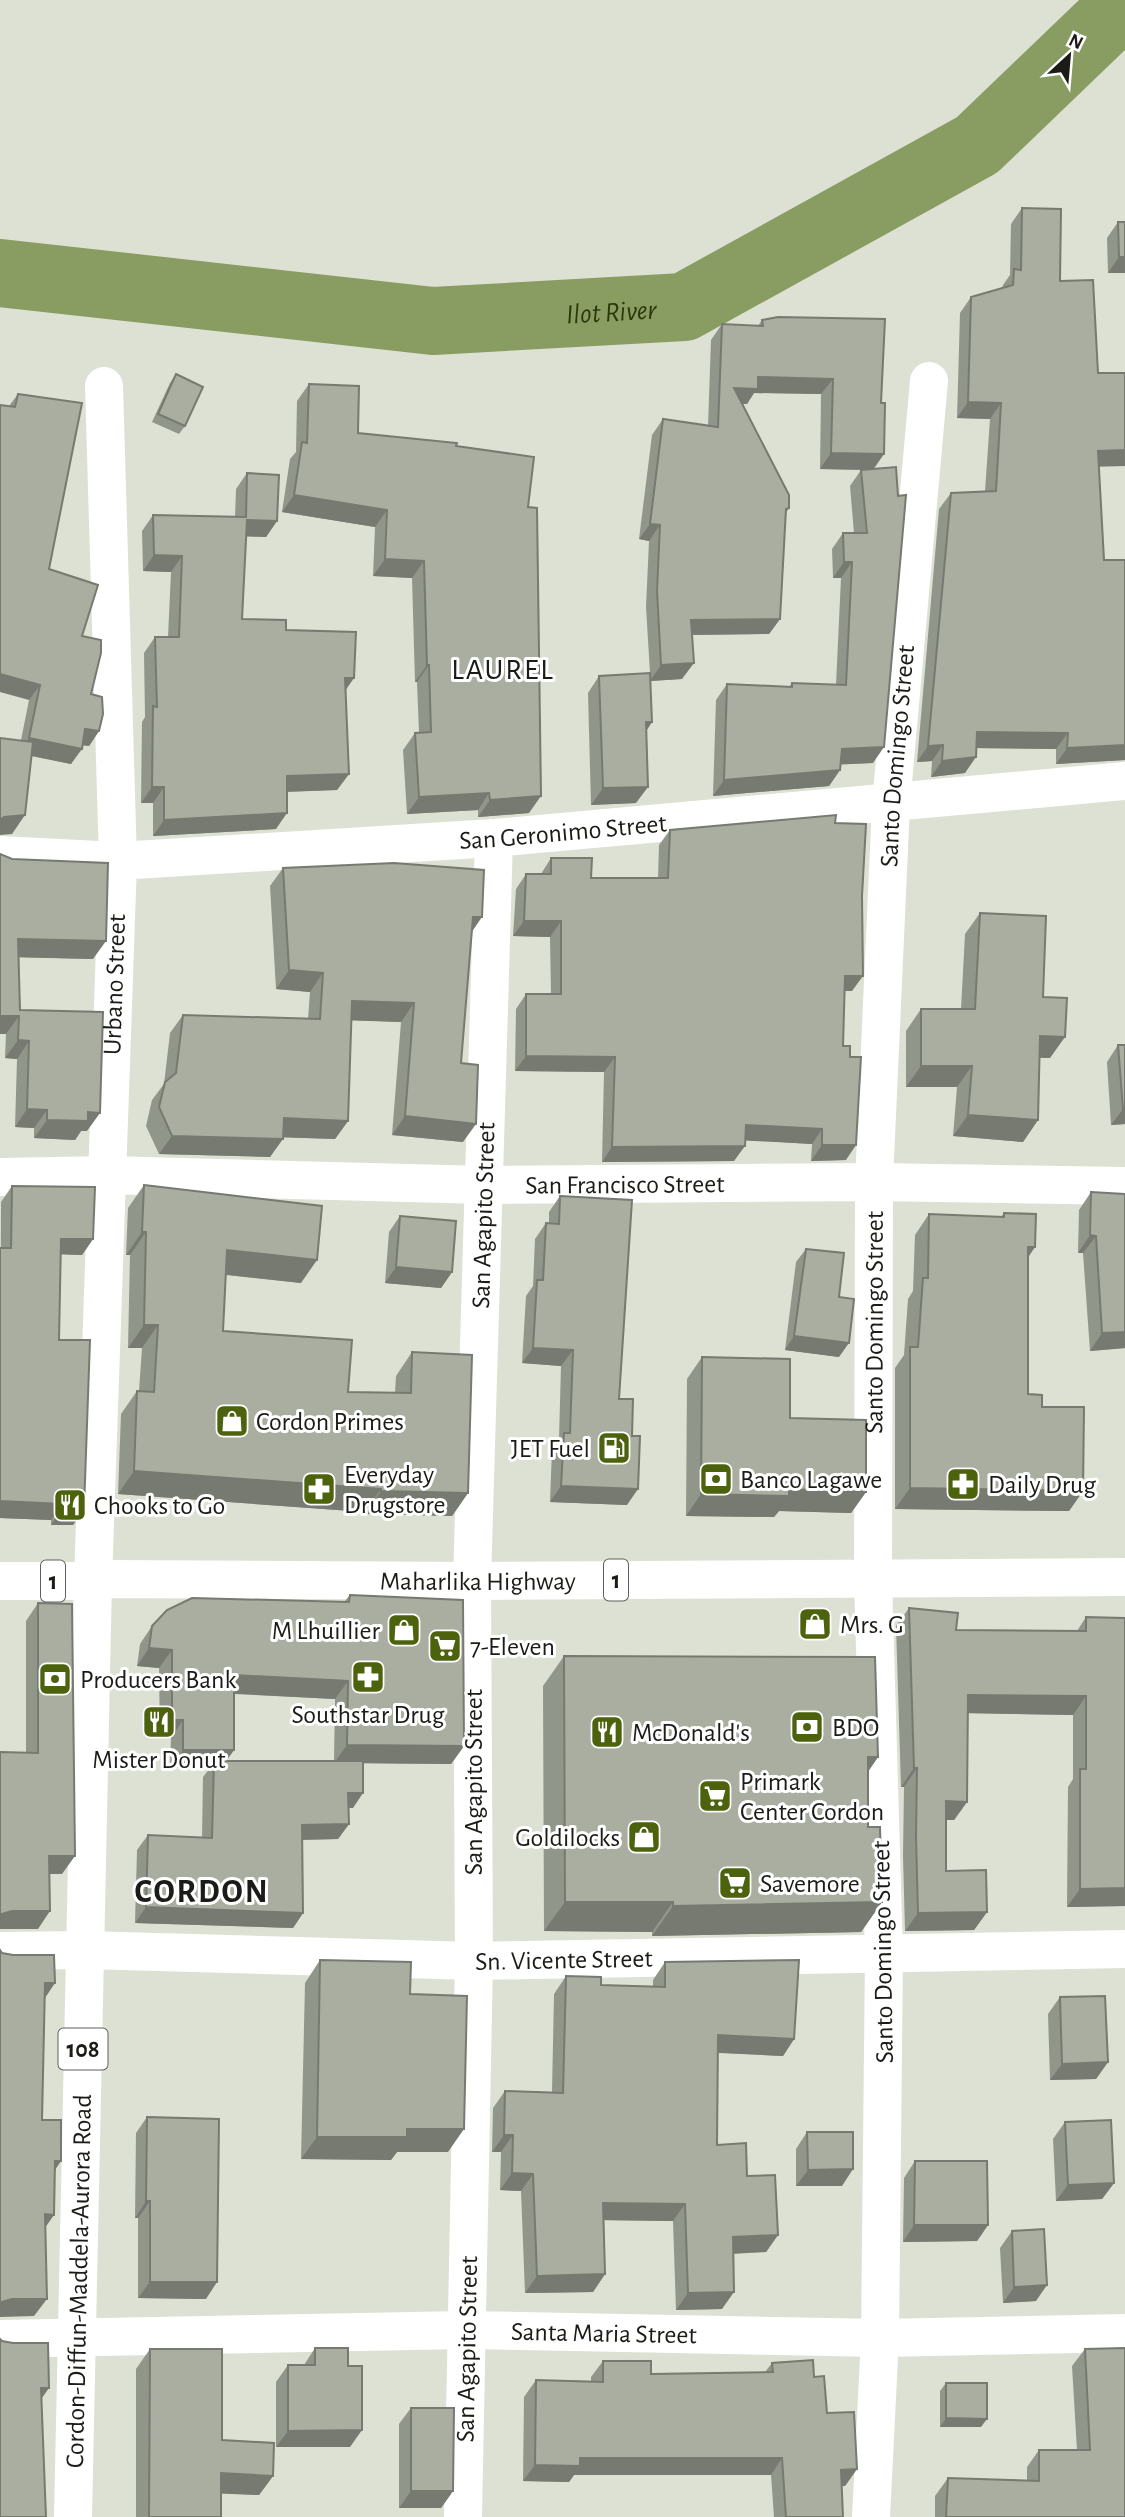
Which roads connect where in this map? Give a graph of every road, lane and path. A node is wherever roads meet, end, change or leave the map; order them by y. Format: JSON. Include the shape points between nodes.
{"nodes":[{"id":1,"x":929,"y":381,"type":"dead end"},
{"id":2,"x":104,"y":386,"type":"dead end"},
{"id":3,"x":1125,"y":781,"type":"edge"},
{"id":4,"x":891,"y":804,"type":"junction"},
{"id":5,"x":494,"y":838,"type":"junction"},
{"id":6,"x":0,"y":855,"type":"edge"},
{"id":7,"x":118,"y":861,"type":"junction"},
{"id":8,"x":107,"y":1175,"type":"junction"},
{"id":9,"x":0,"y":1177,"type":"edge"},
{"id":10,"x":874,"y":1182,"type":"junction"},
{"id":11,"x":485,"y":1185,"type":"junction"},
{"id":12,"x":1125,"y":1186,"type":"edge"},
{"id":13,"x":1125,"y":1577,"type":"edge"},
{"id":14,"x":873,"y":1580,"type":"junction"},
{"id":15,"x":0,"y":1581,"type":"edge"},
{"id":16,"x":93,"y":1581,"type":"junction"},
{"id":17,"x":472,"y":1581,"type":"junction"},
{"id":18,"x":1125,"y":1949,"type":"edge"},
{"id":19,"x":85,"y":1950,"type":"junction"},
{"id":20,"x":0,"y":1951,"type":"edge"},
{"id":21,"x":884,"y":1954,"type":"junction"},
{"id":22,"x":474,"y":1961,"type":"junction"},
{"id":23,"x":466,"y":2330,"type":"junction"},
{"id":24,"x":1125,"y":2333,"type":"edge"},
{"id":25,"x":76,"y":2337,"type":"junction"},
{"id":26,"x":880,"y":2338,"type":"junction"},
{"id":27,"x":0,"y":2339,"type":"edge"},
{"id":28,"x":73,"y":2517,"type":"edge"},
{"id":29,"x":463,"y":2517,"type":"edge"},
{"id":30,"x":871,"y":2517,"type":"edge"}],
"edges":[{"from":1,"to":4,"type":"main road","name":"Santo Domingo Street"},
{"from":2,"to":7,"type":"main road","name":"Urbano Street"},
{"from":3,"to":4,"type":"main road","name":"San Geronimo Street"},
{"from":4,"to":5,"type":"main road","name":"San Geronimo Street"},
{"from":4,"to":10,"type":"main road","name":"Santo Domingo Street"},
{"from":5,"to":7,"type":"main road","name":"San Geronimo Street"},
{"from":5,"to":11,"type":"main road","name":"San Agapito Street"},
{"from":6,"to":7,"type":"main road","name":"San Geronimo Street"},
{"from":7,"to":8,"type":"main road","name":"Urbano Street"},
{"from":8,"to":9,"type":"main road","name":"San Francisco Street"},
{"from":8,"to":11,"type":"main road","name":"San Francisco Street"},
{"from":8,"to":16,"type":"main road","name":"Urbano Street"},
{"from":10,"to":11,"type":"main road","name":"San Francisco Street"},
{"from":10,"to":12,"type":"main road","name":"San Francisco Street"},
{"from":10,"to":14,"type":"main road","name":"Santo Domingo Street"},
{"from":11,"to":17,"type":"main road","name":"San Agapito Street"},
{"from":13,"to":14,"type":"main road","name":"Maharlika Highway","number":"1"},
{"from":14,"to":17,"type":"main road","name":"Maharlika Highway","number":"1"},
{"from":14,"to":21,"type":"main road","name":"Santo Domingo Street"},
{"from":15,"to":16,"type":"main road","name":"Maharlika Highway","number":"1"},
{"from":16,"to":17,"type":"main road","name":"Maharlika Highway","number":"1"},
{"from":16,"to":19,"type":"main road","name":"Cordon-Diffun-Maddela-Aurora Road","number":"108"},
{"from":17,"to":22,"type":"main road","name":"San Agapito Street"},
{"from":18,"to":21,"type":"main road","name":"Sn. Vicente Street"},
{"from":19,"to":20,"type":"main road","name":"Sn. Vicente Street"},
{"from":19,"to":22,"type":"main road","name":"Sn. Vicente Street"},
{"from":19,"to":25,"type":"main road","name":"Cordon-Diffun-Maddela-Aurora Road","number":"108"},
{"from":21,"to":22,"type":"main road","name":"Sn. Vicente Street"},
{"from":21,"to":26,"type":"main road","name":"Santo Domingo Street"},
{"from":22,"to":23,"type":"main road","name":"San Agapito Street"},
{"from":23,"to":25,"type":"main road","name":"Santa Maria Street"},
{"from":23,"to":26,"type":"main road","name":"Santa Maria Street"},
{"from":23,"to":29,"type":"main road","name":"San Agapito Street"},
{"from":24,"to":26,"type":"main road","name":"Santa Maria Street"},
{"from":25,"to":27,"type":"main road","name":"Santa Maria Street"},
{"from":25,"to":28,"type":"main road","name":"Cordon-Diffun-Maddela-Aurora Road","number":"108"},
{"from":26,"to":30,"type":"main road","name":"Santo Domingo Street"}]}
